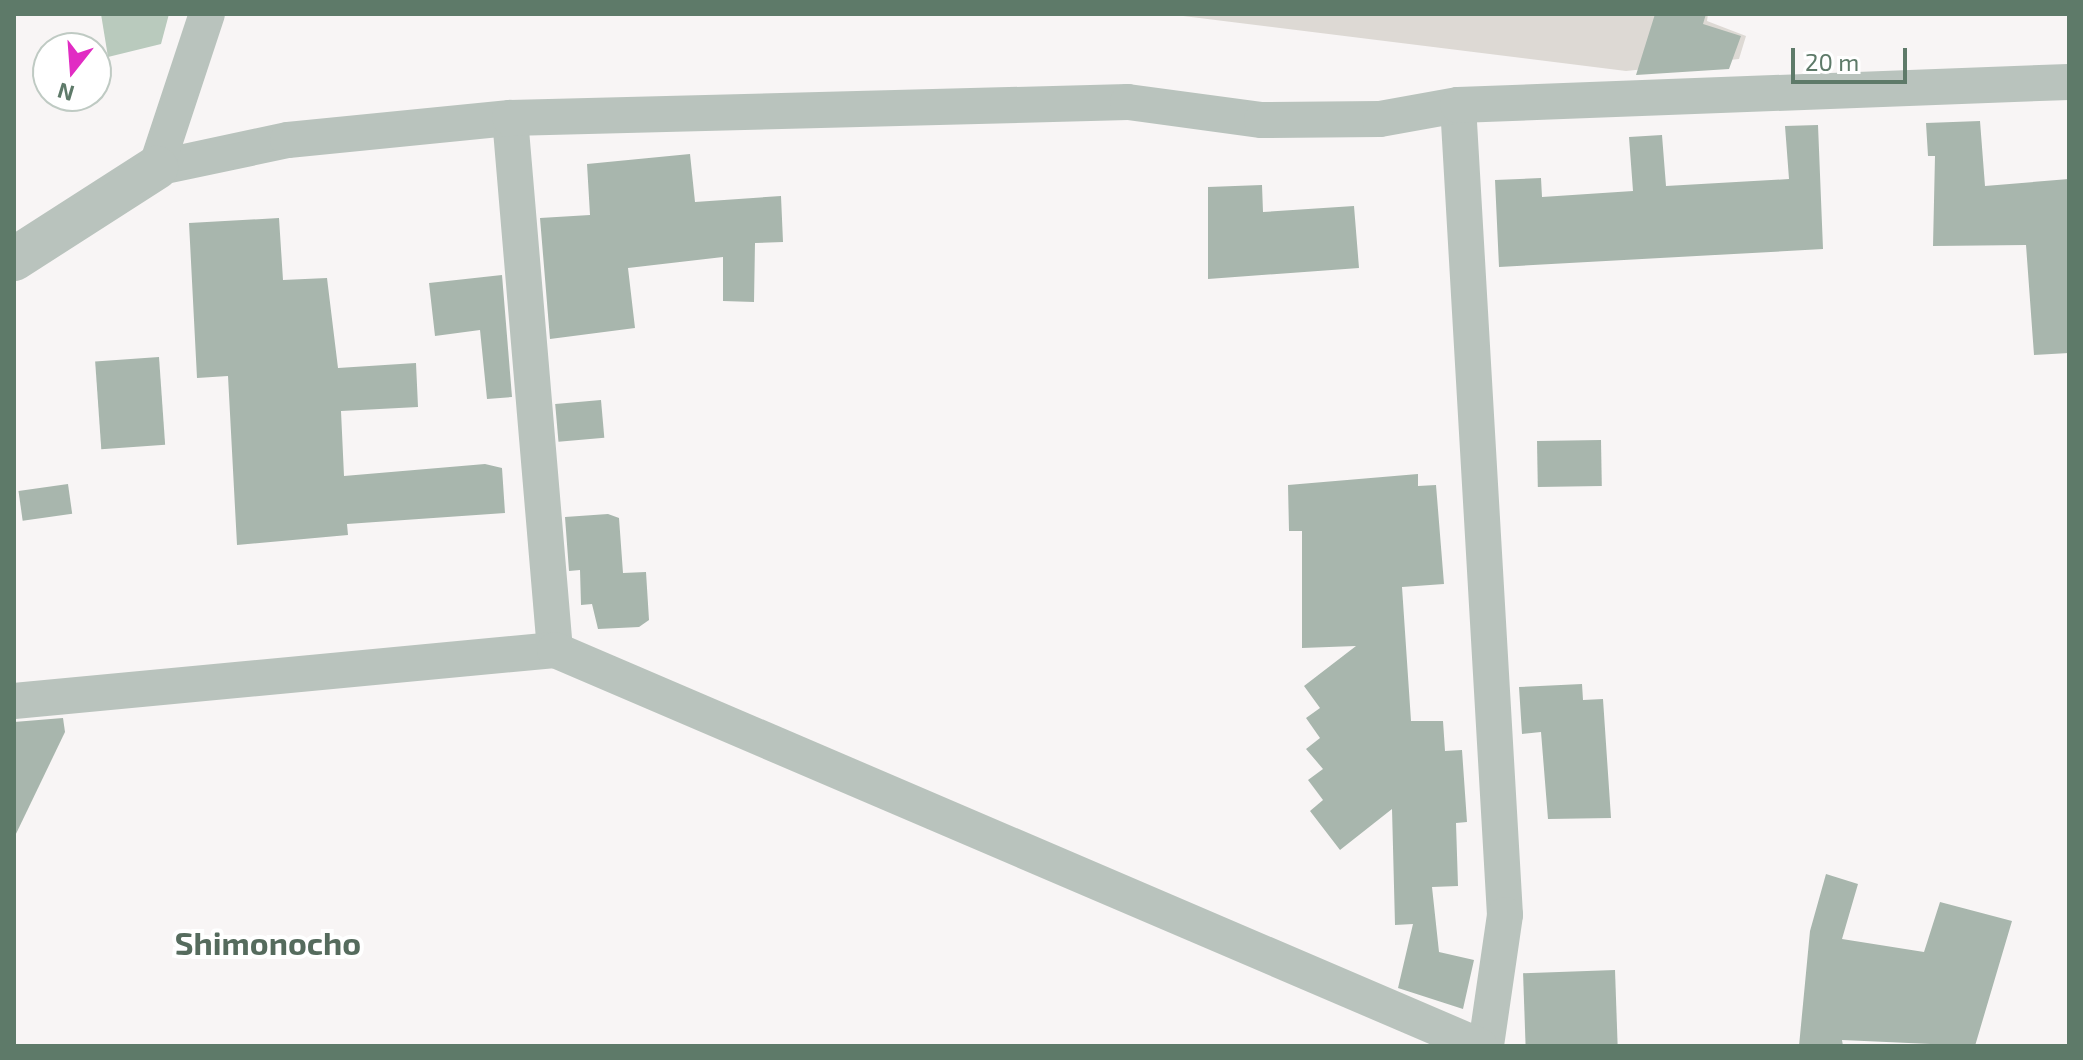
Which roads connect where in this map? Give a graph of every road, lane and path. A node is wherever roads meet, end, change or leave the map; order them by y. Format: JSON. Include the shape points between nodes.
{"nodes":[{"id":1,"x":207,"y":14,"type":"edge"},
{"id":2,"x":2069,"y":82,"type":"edge"},
{"id":3,"x":1458,"y":105,"type":"junction"},
{"id":4,"x":510,"y":118,"type":"junction"},
{"id":5,"x":156,"y":168,"type":"junction"},
{"id":6,"x":14,"y":259,"type":"edge"},
{"id":7,"x":555,"y":650,"type":"junction"},
{"id":8,"x":14,"y":701,"type":"edge"},
{"id":9,"x":1483,"y":1046,"type":"edge"}],
"edges":[{"from":1,"to":5,"type":"street"},
{"from":2,"to":3,"type":"street"},
{"from":3,"to":4,"type":"street","via":[[1380,119],[1262,120],[1128,102]]},
{"from":3,"to":9,"type":"street","via":[[1505,915]]},
{"from":4,"to":5,"type":"street","via":[[288,140]]},
{"from":4,"to":7,"type":"street"},
{"from":5,"to":6,"type":"street"},
{"from":7,"to":8,"type":"street"},
{"from":7,"to":9,"type":"street"}]}
